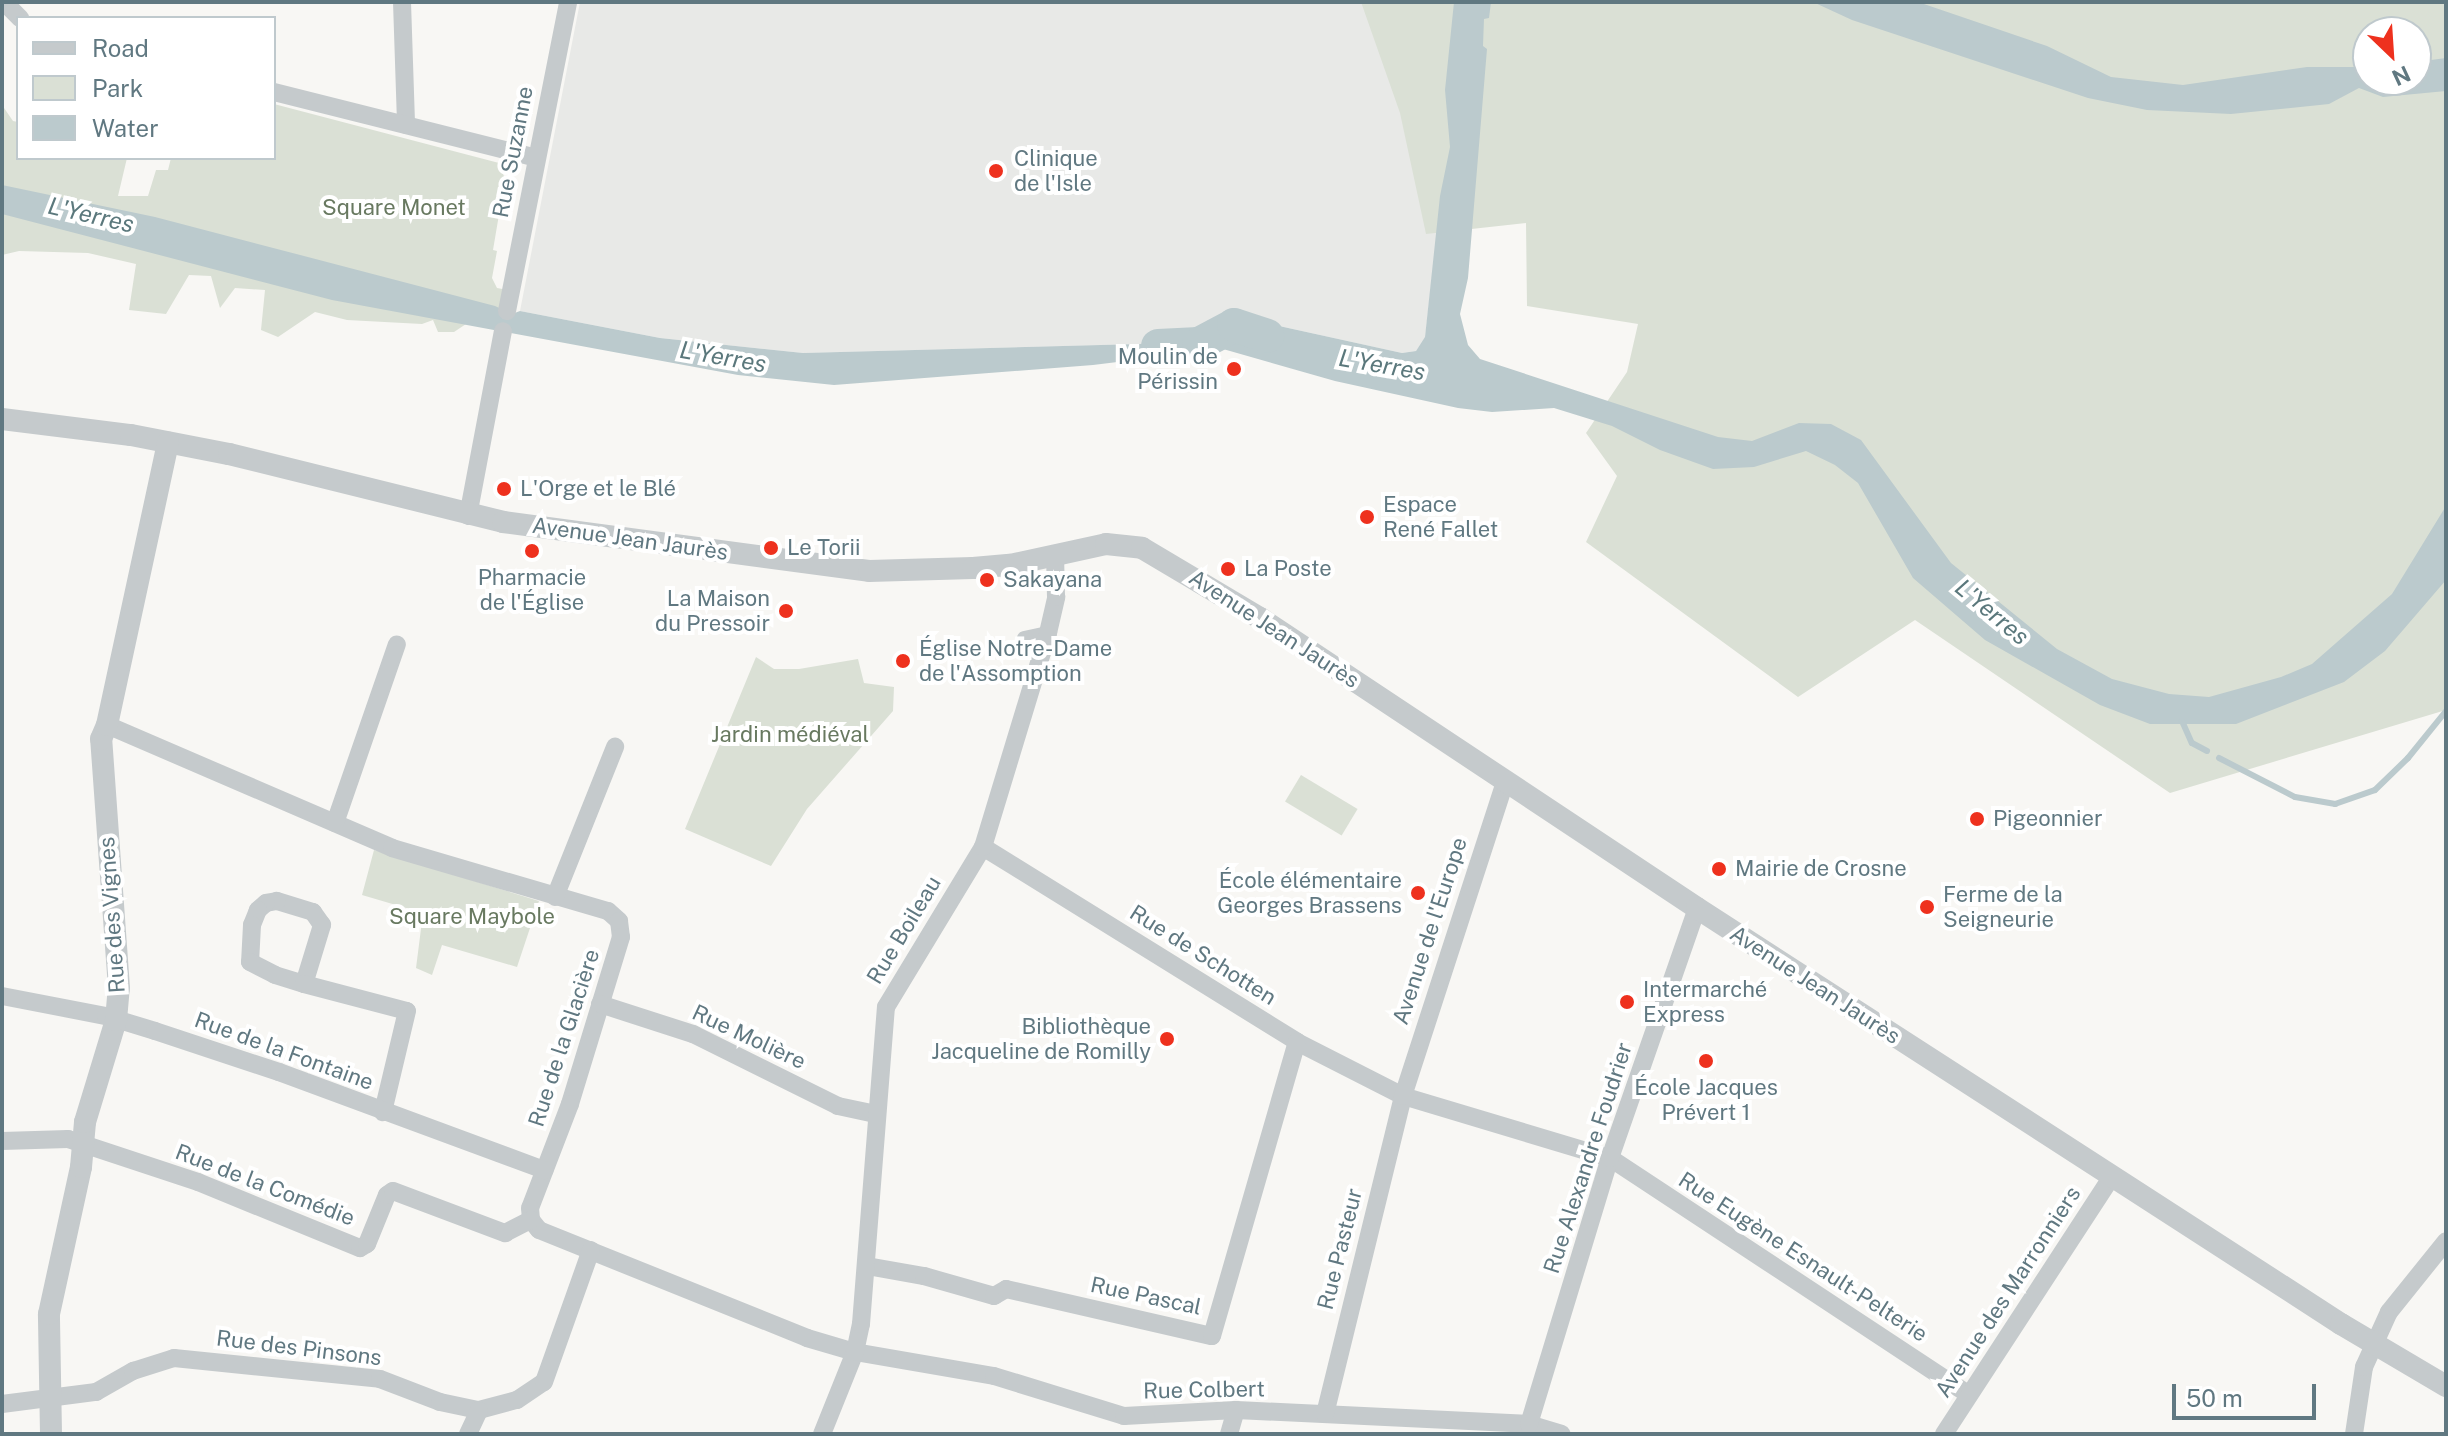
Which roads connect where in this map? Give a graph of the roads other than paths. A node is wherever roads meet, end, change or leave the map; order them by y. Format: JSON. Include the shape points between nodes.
{"nodes":[{"id":1,"x":402,"y":2,"type":"edge"},
{"id":2,"x":568,"y":2,"type":"edge"},
{"id":3,"x":276,"y":92,"type":"edge"},
{"id":4,"x":406,"y":125,"type":"junction"},
{"id":5,"x":536,"y":158,"type":"junction"},
{"id":6,"x":507,"y":311,"type":"dead end"},
{"id":7,"x":503,"y":331,"type":"dead end"},
{"id":8,"x":2,"y":419,"type":"edge"},
{"id":9,"x":168,"y":443,"type":"junction"},
{"id":10,"x":468,"y":516,"type":"junction"},
{"id":11,"x":1055,"y":554,"type":"junction"},
{"id":12,"x":1048,"y":633,"type":"junction"},
{"id":13,"x":1024,"y":638,"type":"dead end"},
{"id":14,"x":397,"y":644,"type":"dead end"},
{"id":15,"x":107,"y":725,"type":"junction"},
{"id":16,"x":615,"y":747,"type":"dead end"},
{"id":17,"x":1505,"y":782,"type":"junction"},
{"id":18,"x":335,"y":823,"type":"junction"},
{"id":19,"x":983,"y":847,"type":"junction"},
{"id":20,"x":555,"y":897,"type":"junction"},
{"id":21,"x":1697,"y":908,"type":"junction"},
{"id":22,"x":304,"y":984,"type":"junction"},
{"id":23,"x":2,"y":996,"type":"edge"},
{"id":24,"x":600,"y":1004,"type":"junction"},
{"id":25,"x":116,"y":1020,"type":"junction"},
{"id":26,"x":1297,"y":1042,"type":"junction"},
{"id":27,"x":1403,"y":1096,"type":"junction"},
{"id":28,"x":383,"y":1112,"type":"junction"},
{"id":29,"x":876,"y":1114,"type":"junction"},
{"id":30,"x":2,"y":1141,"type":"edge"},
{"id":31,"x":83,"y":1144,"type":"junction"},
{"id":32,"x":1610,"y":1158,"type":"junction"},
{"id":33,"x":544,"y":1170,"type":"junction"},
{"id":34,"x":2112,"y":1176,"type":"junction"},
{"id":35,"x":531,"y":1220,"type":"junction"},
{"id":36,"x":2446,"y":1241,"type":"edge"},
{"id":37,"x":591,"y":1250,"type":"junction"},
{"id":38,"x":867,"y":1266,"type":"junction"},
{"id":39,"x":2373,"y":1345,"type":"junction"},
{"id":40,"x":855,"y":1352,"type":"junction"},
{"id":41,"x":2446,"y":1386,"type":"edge"},
{"id":42,"x":1969,"y":1395,"type":"junction"},
{"id":43,"x":51,"y":1399,"type":"junction"},
{"id":44,"x":2,"y":1404,"type":"edge"},
{"id":45,"x":479,"y":1410,"type":"junction"},
{"id":46,"x":1236,"y":1410,"type":"junction"},
{"id":47,"x":1325,"y":1414,"type":"junction"},
{"id":48,"x":1529,"y":1424,"type":"junction"},
{"id":49,"x":51,"y":1434,"type":"edge"},
{"id":50,"x":468,"y":1434,"type":"edge"},
{"id":51,"x":822,"y":1434,"type":"edge"},
{"id":52,"x":1229,"y":1434,"type":"edge"},
{"id":53,"x":1561,"y":1434,"type":"edge"},
{"id":54,"x":1944,"y":1434,"type":"edge"},
{"id":55,"x":2354,"y":1434,"type":"edge"}],
"edges":[{"from":1,"to":4,"type":"street"},
{"from":2,"to":5,"type":"street","name":"Rue Suzanne"},
{"from":3,"to":4,"type":"street"},
{"from":4,"to":5,"type":"street"},
{"from":5,"to":6,"type":"street","name":"Rue Suzanne"},
{"from":7,"to":10,"type":"street"},
{"from":8,"to":9,"type":"street","name":"Avenue Jean Jaurès"},
{"from":9,"to":10,"type":"street","name":"Avenue Jean Jaurès"},
{"from":9,"to":15,"type":"street","name":"Rue des Vignes"},
{"from":10,"to":11,"type":"street","name":"Avenue Jean Jaurès","via":[[869,571],[1010,565]]},
{"from":11,"to":12,"type":"street","name":"Rue Boileau","via":[[1056,597]]},
{"from":11,"to":17,"type":"street","name":"Avenue Jean Jaurès","via":[[1124,544],[1161,556]]},
{"from":12,"to":13,"type":"street"},
{"from":12,"to":19,"type":"street","name":"Rue Boileau"},
{"from":14,"to":18,"type":"street"},
{"from":15,"to":18,"type":"street","name":"Rue de la Glacière"},
{"from":15,"to":25,"type":"street","name":"Rue des Vignes","via":[[100,750],[119,988]]},
{"from":16,"to":20,"type":"street"},
{"from":17,"to":21,"type":"street","name":"Avenue Jean Jaurès"},
{"from":17,"to":27,"type":"street","name":"Avenue de l'Europe"},
{"from":18,"to":20,"type":"street","name":"Rue de la Glacière","via":[[392,848]]},
{"from":19,"to":26,"type":"street","name":"Rue de Schotten"},
{"from":19,"to":29,"type":"street","name":"Rue Boileau","via":[[886,1007]]},
{"from":20,"to":24,"type":"street","name":"Rue de la Glacière","via":[[608,911],[619,921],[621,937]]},
{"from":21,"to":32,"type":"street","name":"Rue Alexandre Foudrier"},
{"from":21,"to":34,"type":"street","name":"Avenue Jean Jaurès"},
{"from":22,"to":22,"type":"street","via":[[322,925],[313,912],[277,901],[266,903],[252,925],[250,962]]},
{"from":22,"to":28,"type":"street","via":[[407,1011]]},
{"from":23,"to":25,"type":"street","name":"Rue de la Fontaine"},
{"from":24,"to":29,"type":"street","name":"Rue Molière","via":[[693,1034],[838,1106]]},
{"from":24,"to":33,"type":"street","name":"Rue de la Glacière"},
{"from":25,"to":28,"type":"street","name":"Rue de la Fontaine"},
{"from":25,"to":31,"type":"street","name":"Rue des Vignes"},
{"from":26,"to":27,"type":"street","name":"Rue de Schotten"},
{"from":26,"to":38,"type":"street","name":"Rue Pascal","via":[[1212,1336],[1006,1289],[994,1296]]},
{"from":27,"to":32,"type":"street","name":"Rue Eugène Esnault-Pelterie"},
{"from":27,"to":47,"type":"street","name":"Rue Pasteur"},
{"from":28,"to":33,"type":"street","name":"Rue de la Fontaine"},
{"from":29,"to":38,"type":"street","name":"Rue Boileau"},
{"from":30,"to":31,"type":"street","via":[[68,1139]]},
{"from":31,"to":35,"type":"street","name":"Rue de la Comédie","via":[[198,1182],[360,1248],[367,1244],[393,1191],[505,1233]]},
{"from":31,"to":43,"type":"street","name":"Rue des Vignes","via":[[49,1314]]},
{"from":32,"to":42,"type":"street","name":"Rue Eugène Esnault-Pelterie"},
{"from":32,"to":48,"type":"street","name":"Rue Alexandre Foudrier"},
{"from":33,"to":35,"type":"street","name":"Rue de la Glacière"},
{"from":34,"to":39,"type":"street","name":"Avenue Jean Jaurès"},
{"from":34,"to":42,"type":"street","name":"Avenue des Marronniers"},
{"from":35,"to":37,"type":"street","via":[[539,1230]]},
{"from":36,"to":39,"type":"street","via":[[2389,1312]]},
{"from":37,"to":40,"type":"street","via":[[807,1338]]},
{"from":37,"to":45,"type":"street","name":"Rue des Pinsons","via":[[544,1382],[517,1400]]},
{"from":38,"to":40,"type":"street","name":"Rue Boileau"},
{"from":39,"to":41,"type":"street","name":"Avenue Jean Jaurès"},
{"from":39,"to":55,"type":"street","via":[[2364,1367]]},
{"from":40,"to":46,"type":"street","name":"Rue Colbert","via":[[994,1376],[1124,1416]]},
{"from":40,"to":51,"type":"street","name":"Rue Boileau"},
{"from":42,"to":54,"type":"street","name":"Avenue des Marronniers"},
{"from":43,"to":44,"type":"street","name":"Rue des Pinsons"},
{"from":43,"to":45,"type":"street","name":"Rue des Pinsons","via":[[96,1392],[133,1371],[174,1358],[380,1379],[440,1402]]},
{"from":43,"to":49,"type":"street","name":"Rue des Vignes"},
{"from":45,"to":50,"type":"street"},
{"from":46,"to":47,"type":"street","name":"Rue Colbert"},
{"from":46,"to":52,"type":"street"},
{"from":47,"to":48,"type":"street","name":"Rue Colbert"},
{"from":48,"to":53,"type":"street","name":"Rue Colbert"}]}
